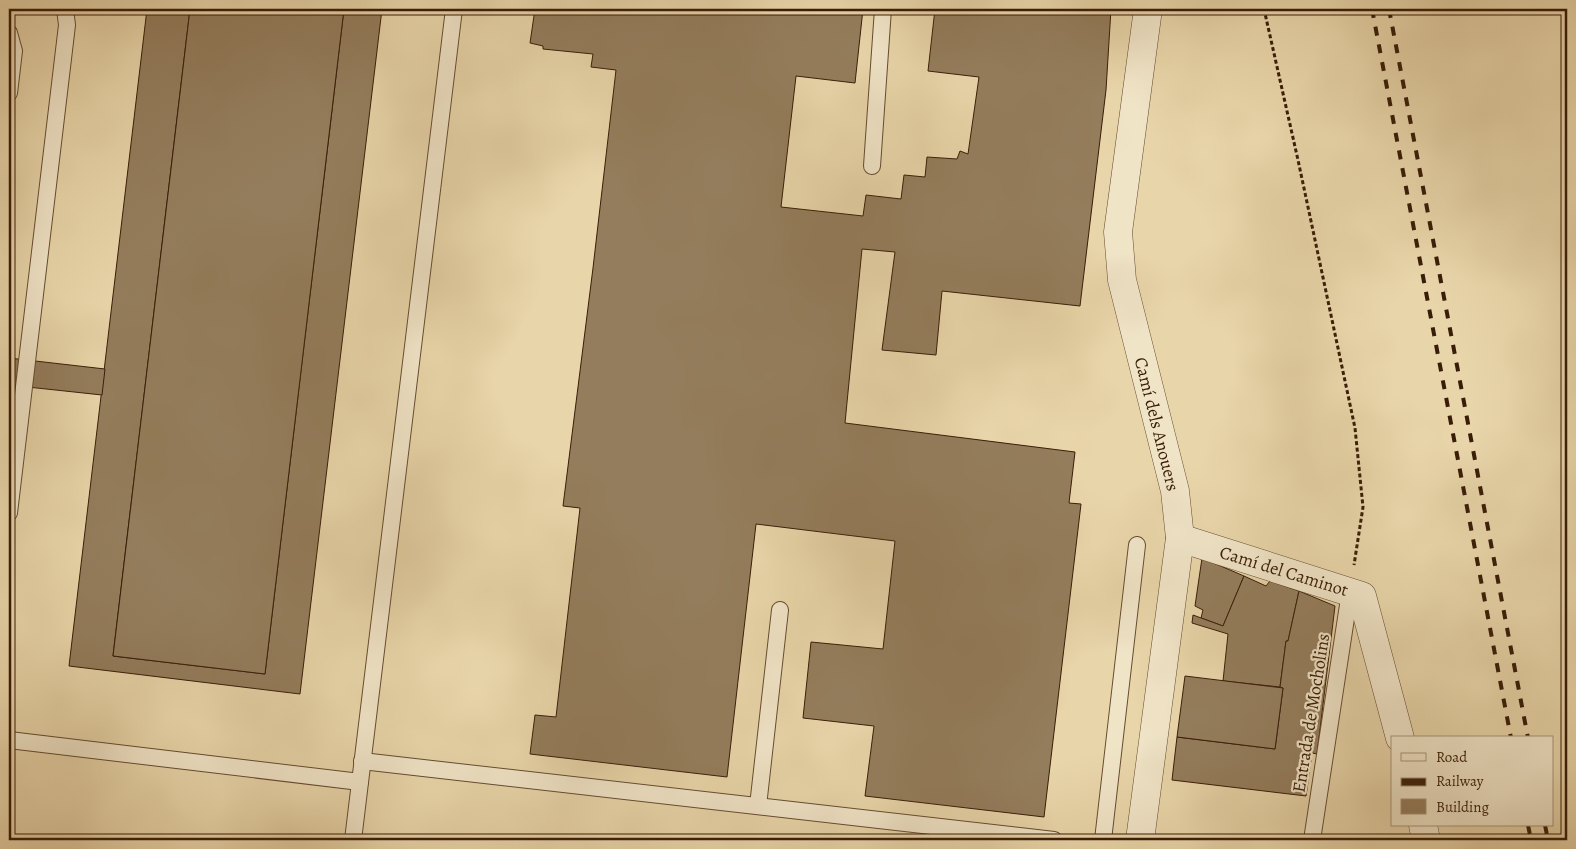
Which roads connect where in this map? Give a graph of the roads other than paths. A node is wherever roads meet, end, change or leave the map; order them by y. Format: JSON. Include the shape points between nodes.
{"nodes":[{"id":1,"x":65,"y":9,"type":"edge"},
{"id":2,"x":454,"y":9,"type":"edge"},
{"id":3,"x":884,"y":9,"type":"edge"},
{"id":4,"x":1148,"y":9,"type":"edge"},
{"id":5,"x":9,"y":33,"type":"edge"},
{"id":6,"x":9,"y":92,"type":"edge"},
{"id":7,"x":872,"y":166,"type":"dead end"},
{"id":8,"x":9,"y":514,"type":"edge"},
{"id":9,"x":1180,"y":538,"type":"junction"},
{"id":10,"x":1137,"y":545,"type":"dead end"},
{"id":11,"x":1350,"y":592,"type":"junction"},
{"id":12,"x":780,"y":610,"type":"dead end"},
{"id":13,"x":1399,"y":736,"type":"edge"},
{"id":14,"x":9,"y":740,"type":"edge"},
{"id":15,"x":362,"y":760,"type":"junction"},
{"id":16,"x":360,"y":782,"type":"junction"},
{"id":17,"x":758,"y":806,"type":"junction"},
{"id":18,"x":1423,"y":826,"type":"edge"},
{"id":19,"x":352,"y":840,"type":"edge"},
{"id":20,"x":1054,"y":840,"type":"edge"},
{"id":21,"x":1103,"y":840,"type":"edge"},
{"id":22,"x":1140,"y":840,"type":"edge"},
{"id":23,"x":1312,"y":840,"type":"edge"},
{"id":24,"x":1426,"y":840,"type":"edge"}],
"edges":[{"from":1,"to":8,"type":"lane","via":[[67,25]]},
{"from":2,"to":15,"type":"lane"},
{"from":3,"to":7,"type":"lane"},
{"from":4,"to":9,"type":"street","name":"Camí dels Anouers","via":[[1118,232],[1118,256],[1175,491]]},
{"from":5,"to":6,"type":"lane","via":[[14,51]]},
{"from":9,"to":11,"type":"street","name":"Camí del Caminot"},
{"from":9,"to":22,"type":"street","name":"Camí dels Anouers"},
{"from":10,"to":21,"type":"lane"},
{"from":11,"to":13,"type":"street","name":"Camí del Caminot","via":[[1362,596]]},
{"from":11,"to":23,"type":"lane","name":"Entrada de Mocholins"},
{"from":12,"to":17,"type":"lane"},
{"from":14,"to":16,"type":"lane"},
{"from":15,"to":16,"type":"lane"},
{"from":15,"to":17,"type":"lane"},
{"from":16,"to":19,"type":"lane"},
{"from":17,"to":20,"type":"lane"},
{"from":18,"to":24,"type":"street"}]}
